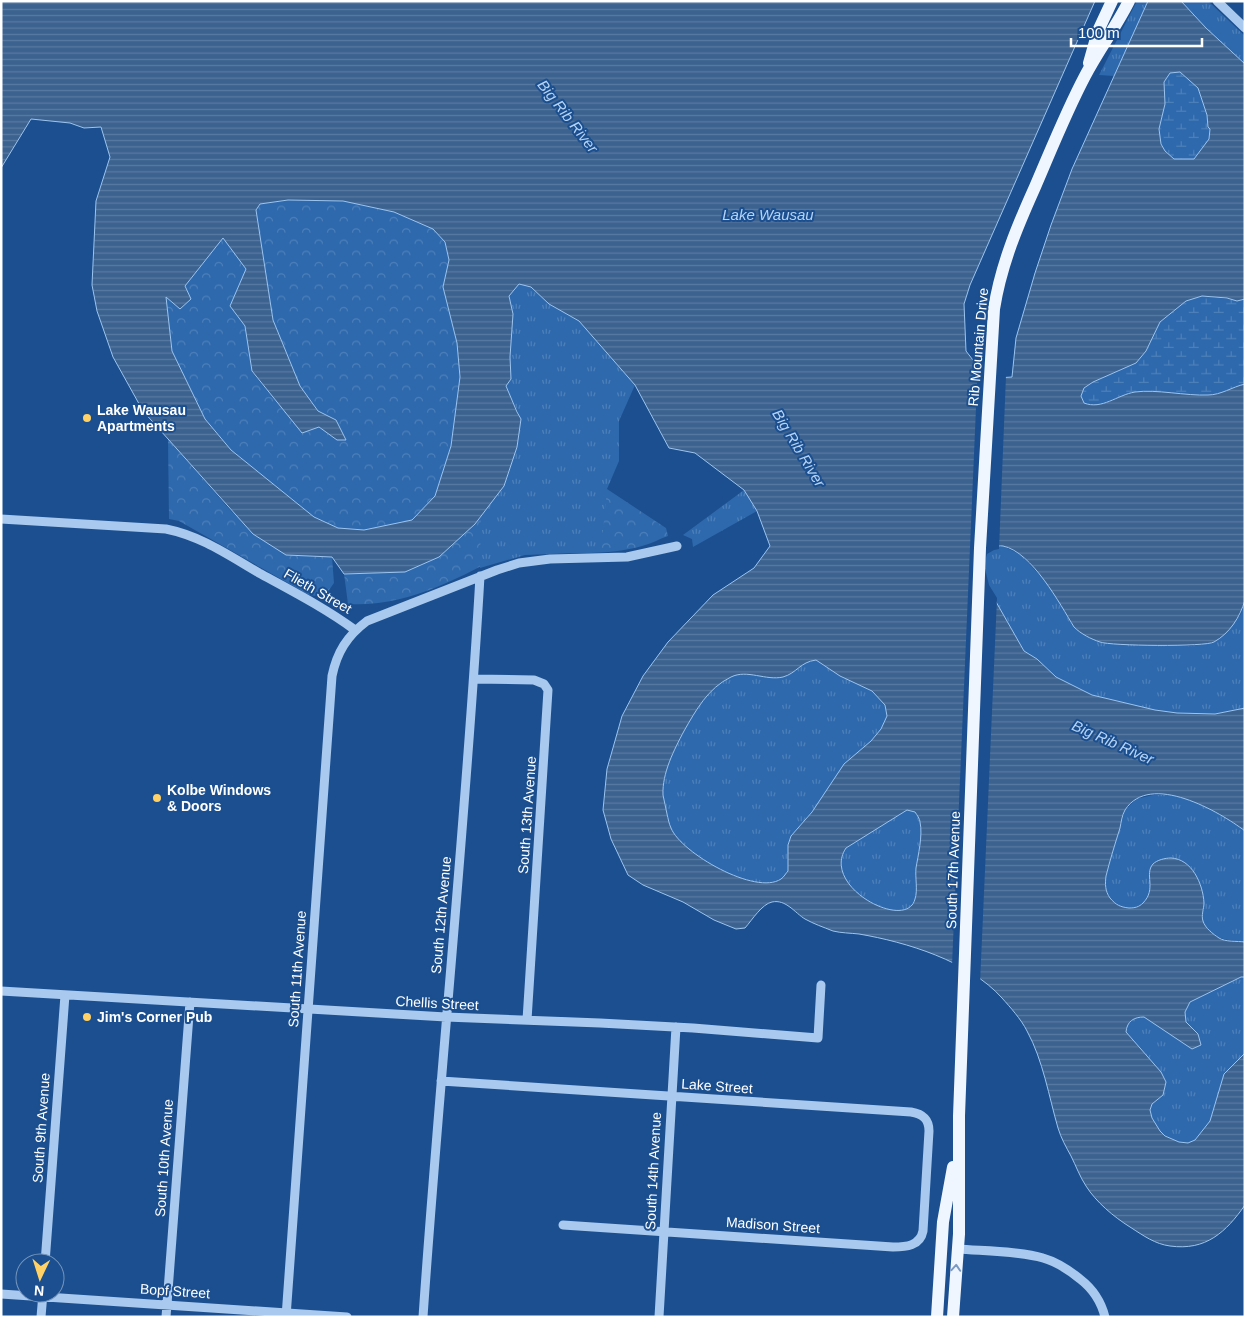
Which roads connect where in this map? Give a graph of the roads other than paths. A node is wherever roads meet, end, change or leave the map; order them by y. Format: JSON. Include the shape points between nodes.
{"nodes":[{"id":1,"x":1112,"y":1,"type":"edge"},
{"id":2,"x":1129,"y":1,"type":"edge"},
{"id":3,"x":1217,"y":1,"type":"edge"},
{"id":4,"x":1245,"y":28,"type":"edge"},
{"id":5,"x":1086,"y":75,"type":"junction"},
{"id":6,"x":1,"y":519,"type":"edge"},
{"id":7,"x":677,"y":546,"type":"dead end"},
{"id":8,"x":480,"y":576,"type":"junction"},
{"id":9,"x":978,"y":610,"type":"joint"},
{"id":10,"x":355,"y":630,"type":"junction"},
{"id":11,"x":474,"y":678,"type":"junction"},
{"id":12,"x":821,"y":985,"type":"dead end"},
{"id":13,"x":1,"y":991,"type":"edge"},
{"id":14,"x":65,"y":994,"type":"junction"},
{"id":15,"x":190,"y":1002,"type":"junction"},
{"id":16,"x":308,"y":1009,"type":"junction"},
{"id":17,"x":446,"y":1017,"type":"junction"},
{"id":18,"x":527,"y":1020,"type":"junction"},
{"id":19,"x":676,"y":1027,"type":"junction"},
{"id":20,"x":441,"y":1081,"type":"junction"},
{"id":21,"x":671,"y":1097,"type":"junction"},
{"id":22,"x":959,"y":1130,"type":"junction"},
{"id":23,"x":926,"y":1182,"type":"joint"},
{"id":24,"x":563,"y":1225,"type":"dead end"},
{"id":25,"x":664,"y":1232,"type":"junction"},
{"id":26,"x":958,"y":1249,"type":"junction"},
{"id":27,"x":46,"y":1253,"type":"edge"},
{"id":28,"x":1,"y":1294,"type":"edge"},
{"id":29,"x":15,"y":1294,"type":"edge"},
{"id":30,"x":65,"y":1297,"type":"edge"},
{"id":31,"x":42,"y":1303,"type":"edge"},
{"id":32,"x":167,"y":1304,"type":"junction"},
{"id":33,"x":286,"y":1315,"type":"edge"},
{"id":34,"x":41,"y":1317,"type":"edge"},
{"id":35,"x":166,"y":1317,"type":"edge"},
{"id":36,"x":347,"y":1317,"type":"edge"},
{"id":37,"x":423,"y":1317,"type":"edge"},
{"id":38,"x":659,"y":1317,"type":"edge"},
{"id":39,"x":937,"y":1317,"type":"edge"},
{"id":40,"x":953,"y":1317,"type":"edge"},
{"id":41,"x":1104,"y":1317,"type":"edge"}],
"edges":[{"from":1,"to":5,"type":"main road","name":"Rib Mountain Drive","via":[[1094,42]]},
{"from":2,"to":5,"type":"main road","name":"Rib Mountain Drive"},
{"from":3,"to":4,"type":"street"},
{"from":5,"to":9,"type":"main road","name":"Rib Mountain Drive","via":[[1005,257],[995,301]]},
{"from":6,"to":10,"type":"street","name":"Flieth Street","via":[[166,529],[190,535],[332,612]]},
{"from":7,"to":8,"type":"street","name":"Flieth Street","via":[[627,557],[535,560]]},
{"from":8,"to":10,"type":"street","name":"Flieth Street","via":[[379,615]]},
{"from":8,"to":11,"type":"street","name":"South 12th Avenue"},
{"from":9,"to":22,"type":"main road","name":"South 17th Avenue"},
{"from":10,"to":16,"type":"street","name":"South 11th Avenue","via":[[342,646],[332,676]]},
{"from":11,"to":17,"type":"street","name":"South 12th Avenue"},
{"from":11,"to":18,"type":"street","name":"South 13th Avenue","via":[[534,680],[544,684],[548,690]]},
{"from":12,"to":19,"type":"street","name":"Chellis Street","via":[[818,1038]]},
{"from":13,"to":14,"type":"street","name":"Chellis Street"},
{"from":14,"to":15,"type":"street","name":"Chellis Street"},
{"from":14,"to":27,"type":"street","name":"South 9th Avenue"},
{"from":15,"to":16,"type":"street","name":"Chellis Street"},
{"from":15,"to":32,"type":"street","name":"South 10th Avenue"},
{"from":16,"to":17,"type":"street","name":"Chellis Street"},
{"from":16,"to":33,"type":"street","name":"South 11th Avenue"},
{"from":17,"to":18,"type":"street","name":"Chellis Street"},
{"from":17,"to":20,"type":"street","name":"South 12th Avenue"},
{"from":18,"to":19,"type":"street","name":"Chellis Street"},
{"from":19,"to":21,"type":"street","name":"South 14th Avenue"},
{"from":20,"to":21,"type":"street","name":"Lake Street"},
{"from":20,"to":37,"type":"street","name":"South 12th Avenue"},
{"from":21,"to":23,"type":"street","name":"Lake Street","via":[[918,1113],[926,1118],[929,1128]]},
{"from":21,"to":25,"type":"street","name":"South 14th Avenue"},
{"from":22,"to":26,"type":"main road","name":"South 17th Avenue"},
{"from":22,"to":39,"type":"main road","name":"South 17th Avenue","via":[[943,1222]]},
{"from":23,"to":25,"type":"street","name":"Madison Street","via":[[922,1236],[908,1246]]},
{"from":24,"to":25,"type":"street","name":"Madison Street"},
{"from":25,"to":38,"type":"street","name":"South 14th Avenue"},
{"from":40,"to":26,"type":"main road","name":"South 17th Avenue","one_way":true},
{"from":26,"to":41,"type":"street","via":[[1041,1257],[1068,1270],[1086,1284],[1098,1297]]},
{"from":28,"to":29,"type":"street","name":"Bopf Street"},
{"from":30,"to":32,"type":"street","name":"Bopf Street"},
{"from":31,"to":34,"type":"street"},
{"from":32,"to":33,"type":"street","name":"Bopf Street"},
{"from":32,"to":35,"type":"street","name":"South 10th Avenue"},
{"from":33,"to":36,"type":"street","name":"Bopf Street"}]}
